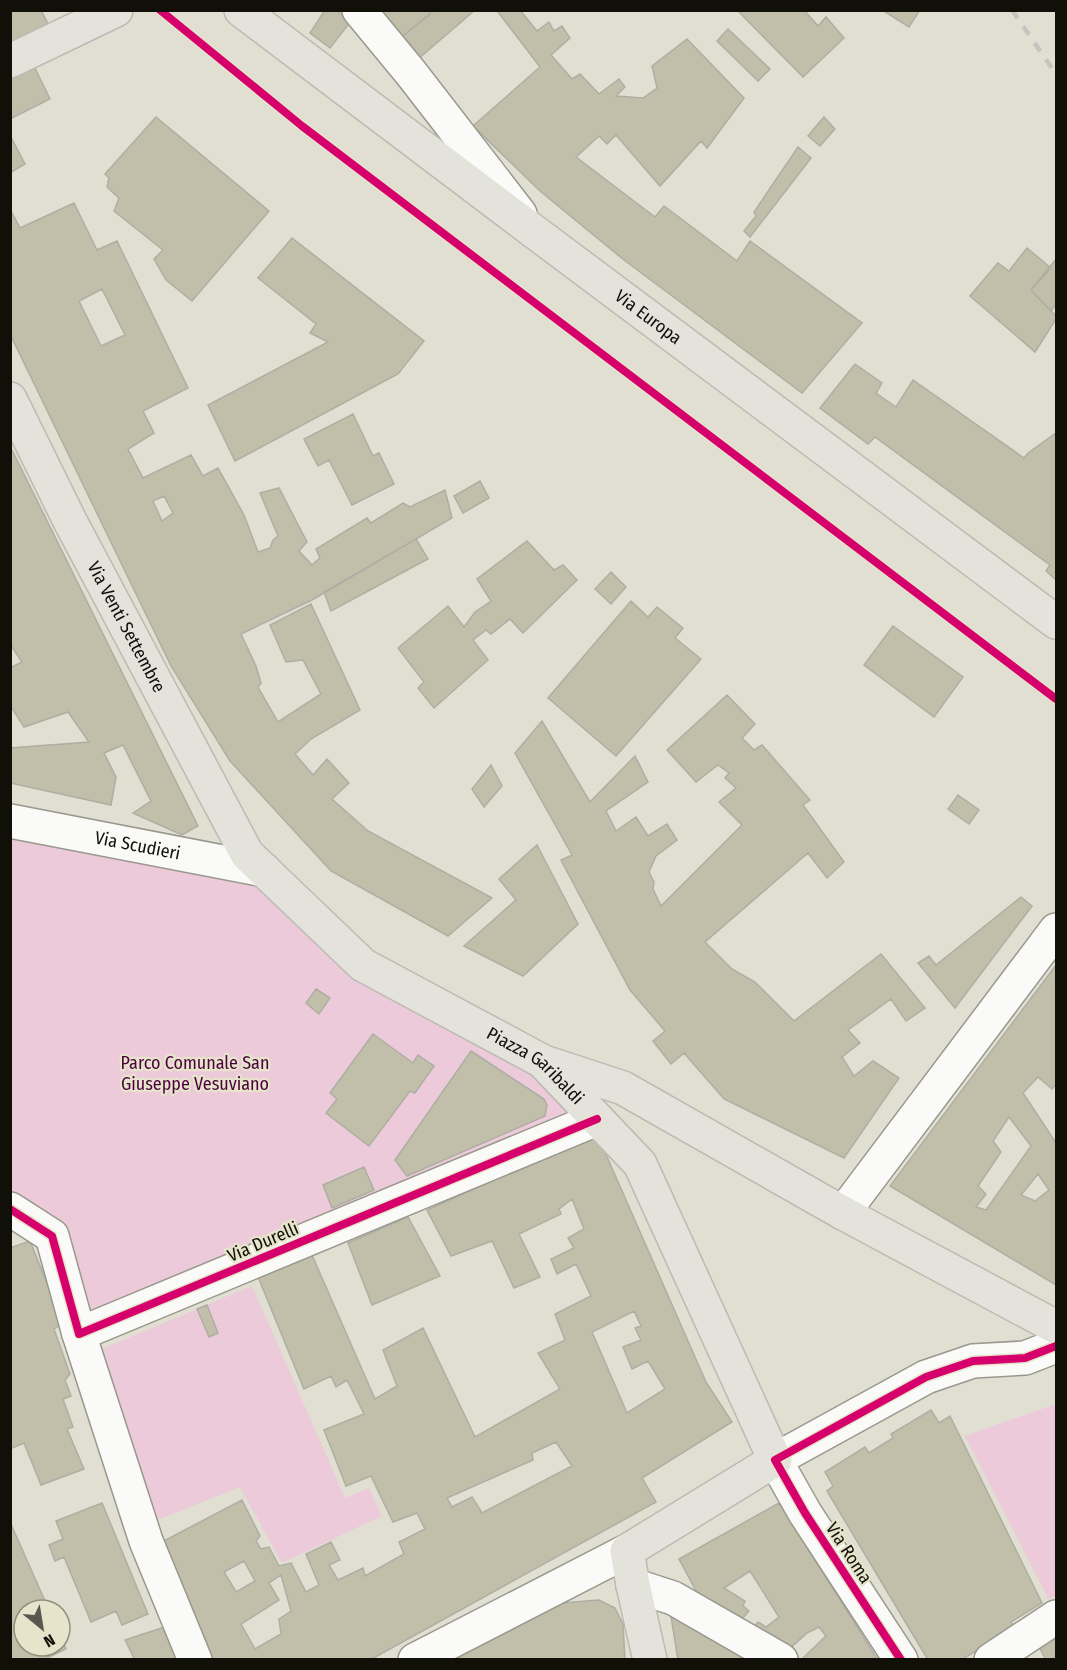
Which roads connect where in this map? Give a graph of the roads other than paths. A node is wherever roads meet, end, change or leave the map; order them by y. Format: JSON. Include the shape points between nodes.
{"nodes":[{"id":1,"x":116,"y":10,"type":"edge"},
{"id":2,"x":241,"y":10,"type":"edge"},
{"id":3,"x":359,"y":10,"type":"edge"},
{"id":4,"x":10,"y":61,"type":"edge"},
{"id":5,"x":532,"y":230,"type":"junction"},
{"id":6,"x":10,"y":399,"type":"edge"},
{"id":7,"x":1056,"y":622,"type":"edge"},
{"id":8,"x":10,"y":821,"type":"edge"},
{"id":9,"x":256,"y":862,"type":"junction"},
{"id":10,"x":1056,"y":930,"type":"edge"},
{"id":11,"x":542,"y":1061,"type":"junction"},
{"id":12,"x":597,"y":1119,"type":"junction"},
{"id":13,"x":10,"y":1209,"type":"edge"},
{"id":14,"x":843,"y":1213,"type":"junction"},
{"id":15,"x":1056,"y":1327,"type":"edge"},
{"id":16,"x":80,"y":1334,"type":"junction"},
{"id":17,"x":1056,"y":1346,"type":"edge"},
{"id":18,"x":775,"y":1460,"type":"junction"},
{"id":19,"x":627,"y":1551,"type":"junction"},
{"id":20,"x":633,"y":1585,"type":"junction"},
{"id":21,"x":1056,"y":1617,"type":"edge"},
{"id":22,"x":195,"y":1659,"type":"edge"},
{"id":23,"x":415,"y":1659,"type":"edge"},
{"id":24,"x":650,"y":1659,"type":"edge"},
{"id":25,"x":781,"y":1659,"type":"edge"},
{"id":26,"x":901,"y":1659,"type":"edge"},
{"id":27,"x":991,"y":1659,"type":"edge"}],
"edges":[{"from":1,"to":4,"type":"main road"},
{"from":2,"to":5,"type":"main road","name":"Via Europa"},
{"from":3,"to":5,"type":"street"},
{"from":5,"to":7,"type":"main road","name":"Via Europa"},
{"from":6,"to":9,"type":"main road","name":"Via Venti Settembre","via":[[70,521]]},
{"from":8,"to":9,"type":"street","name":"Via Scudieri"},
{"from":9,"to":11,"type":"main road","name":"Piazza Garibaldi","via":[[363,965]]},
{"from":10,"to":14,"type":"street"},
{"from":11,"to":12,"type":"main road","name":"Piazza Garibaldi"},
{"from":11,"to":14,"type":"main road","via":[[623,1088]]},
{"from":12,"to":16,"type":"street","name":"Via Durelli"},
{"from":12,"to":18,"type":"main road","name":"Piazza Garibaldi","via":[[640,1164]]},
{"from":13,"to":16,"type":"street","via":[[52,1236]]},
{"from":14,"to":15,"type":"main road"},
{"from":16,"to":22,"type":"street","via":[[146,1541]]},
{"from":17,"to":18,"type":"street","via":[[1025,1358],[973,1361],[926,1377]]},
{"from":18,"to":19,"type":"main road"},
{"from":18,"to":26,"type":"street","name":"Via Roma"},
{"from":19,"to":20,"type":"main road"},
{"from":19,"to":23,"type":"street"},
{"from":20,"to":24,"type":"main road"},
{"from":20,"to":25,"type":"street","via":[[674,1598]]},
{"from":21,"to":27,"type":"street"}]}
